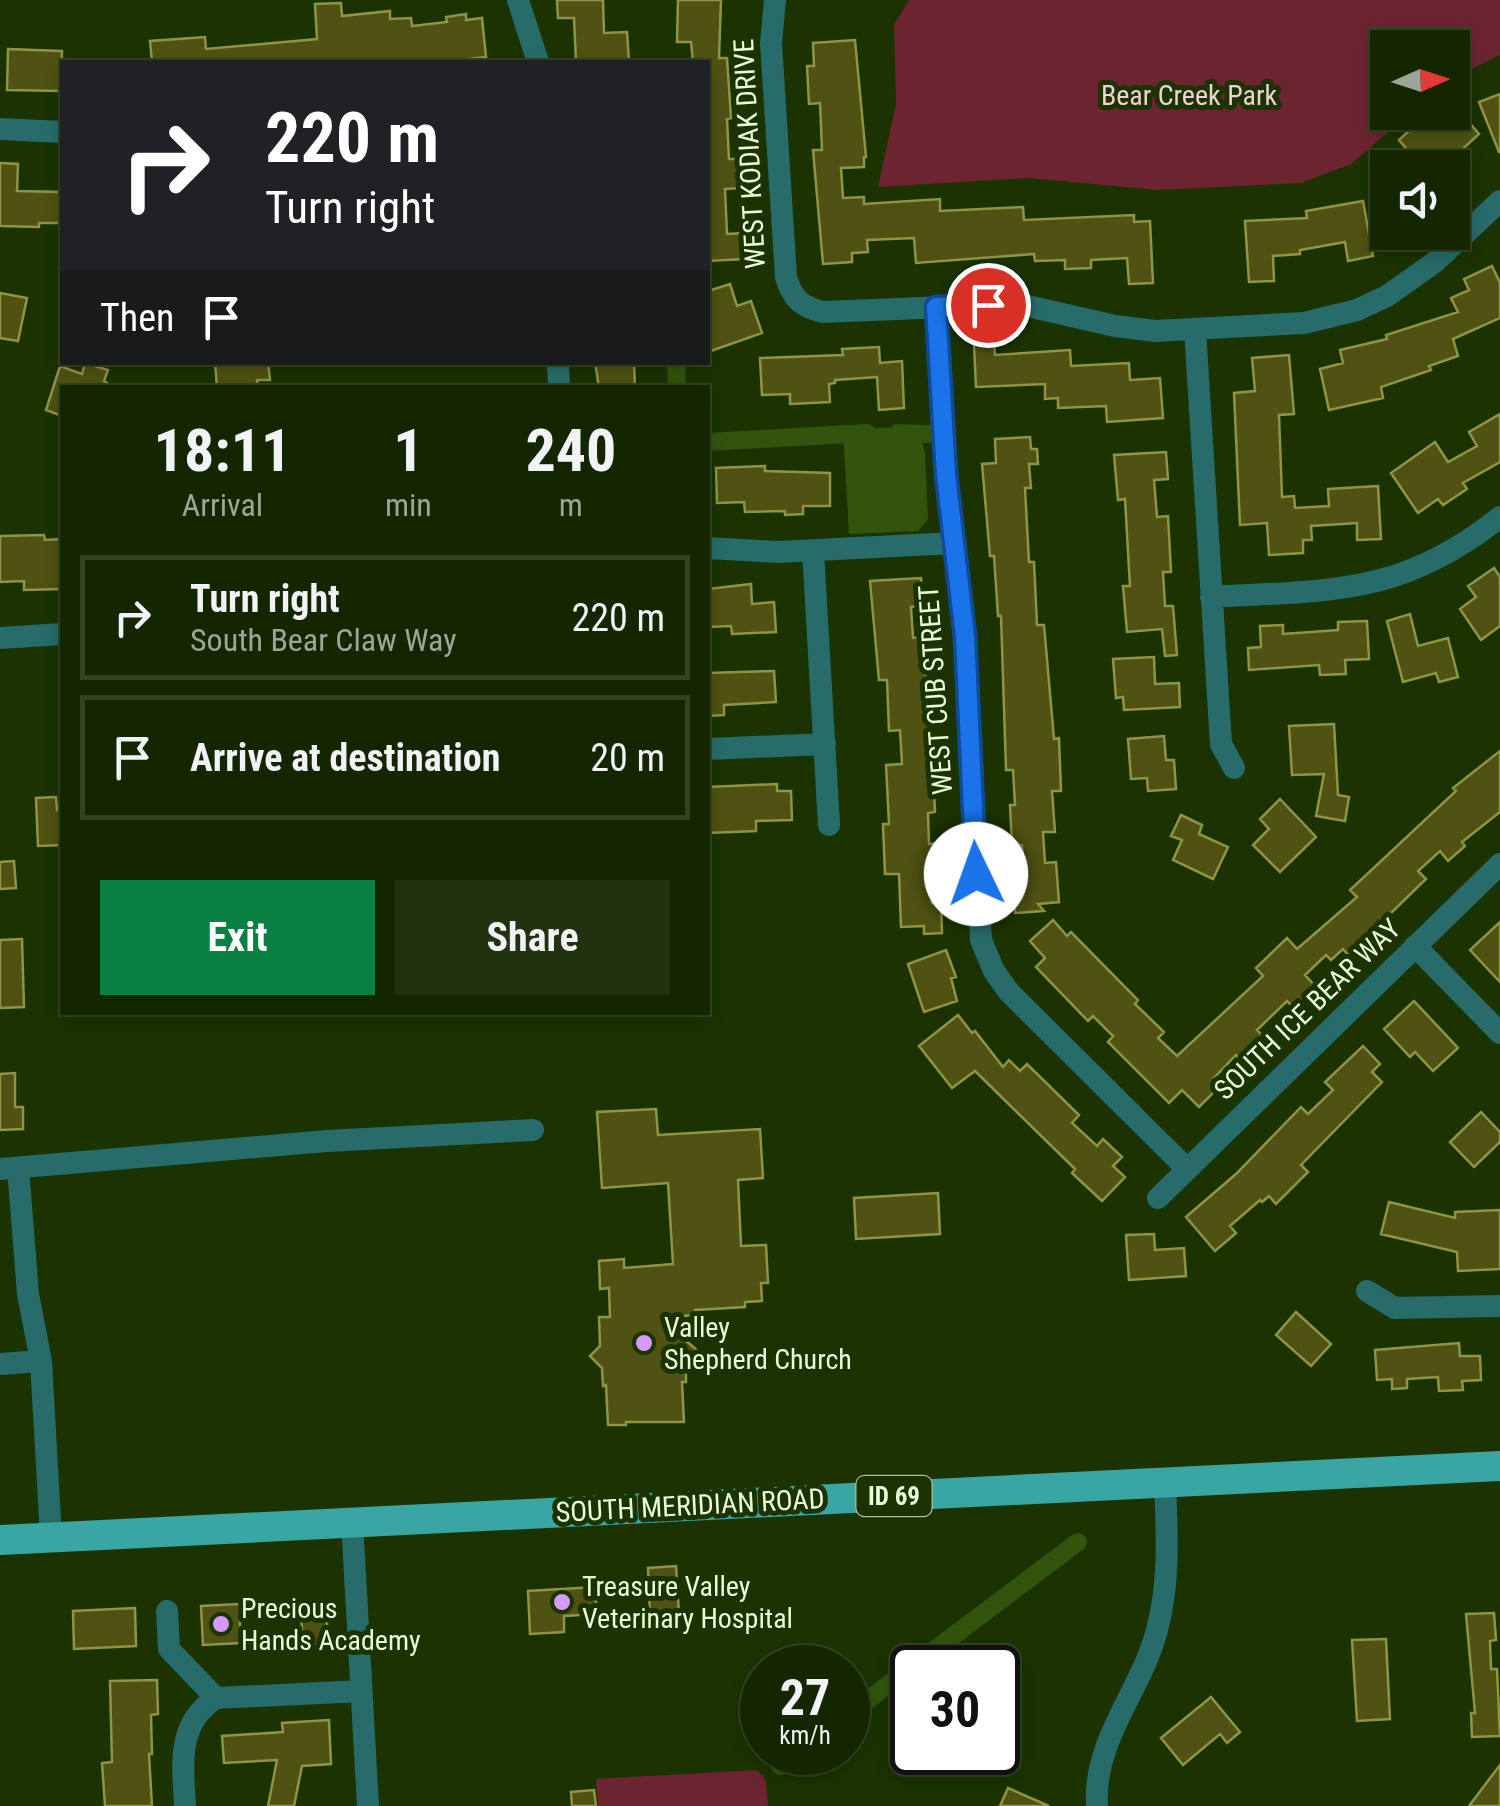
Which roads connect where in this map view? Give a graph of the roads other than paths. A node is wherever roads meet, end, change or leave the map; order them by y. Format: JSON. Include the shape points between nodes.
{"nodes":[{"id":1,"x":518,"y":0,"type":"edge"},
{"id":2,"x":775,"y":0,"type":"edge"},
{"id":3,"x":537,"y":60,"type":"edge"},
{"id":4,"x":0,"y":129,"type":"edge"},
{"id":5,"x":60,"y":132,"type":"edge"},
{"id":6,"x":1500,"y":201,"type":"edge"},
{"id":7,"x":936,"y":307,"type":"junction"},
{"id":8,"x":1195,"y":330,"type":"junction"},
{"id":9,"x":1500,"y":516,"type":"edge"},
{"id":10,"x":954,"y":543,"type":"junction"},
{"id":11,"x":710,"y":548,"type":"edge"},
{"id":12,"x":813,"y":551,"type":"junction"},
{"id":13,"x":1211,"y":597,"type":"junction"},
{"id":14,"x":60,"y":634,"type":"edge"},
{"id":15,"x":0,"y":638,"type":"edge"},
{"id":16,"x":825,"y":744,"type":"junction"},
{"id":17,"x":710,"y":749,"type":"edge"},
{"id":18,"x":1234,"y":768,"type":"dead end"},
{"id":19,"x":830,"y":825,"type":"dead end"},
{"id":20,"x":1500,"y":864,"type":"edge"},
{"id":21,"x":1415,"y":946,"type":"junction"},
{"id":22,"x":1500,"y":1033,"type":"edge"},
{"id":23,"x":534,"y":1130,"type":"dead end"},
{"id":24,"x":1186,"y":1168,"type":"junction"},
{"id":25,"x":9,"y":1169,"type":"edge"},
{"id":26,"x":1158,"y":1198,"type":"dead end"},
{"id":27,"x":1368,"y":1290,"type":"dead end"},
{"id":28,"x":1500,"y":1306,"type":"edge"},
{"id":29,"x":41,"y":1361,"type":"junction"},
{"id":30,"x":0,"y":1364,"type":"edge"},
{"id":31,"x":1500,"y":1466,"type":"edge"},
{"id":32,"x":1165,"y":1482,"type":"junction"},
{"id":33,"x":352,"y":1522,"type":"junction"},
{"id":34,"x":51,"y":1537,"type":"junction"},
{"id":35,"x":0,"y":1540,"type":"edge"},
{"id":36,"x":167,"y":1611,"type":"dead end"},
{"id":37,"x":361,"y":1691,"type":"junction"},
{"id":38,"x":216,"y":1698,"type":"junction"},
{"id":39,"x":184,"y":1806,"type":"edge"},
{"id":40,"x":368,"y":1806,"type":"edge"},
{"id":41,"x":1098,"y":1806,"type":"edge"}],
"edges":[{"from":1,"to":3,"type":"street"},
{"from":2,"to":7,"type":"street","name":"WEST KODIAK DRIVE","via":[[771,43],[786,277],[798,302],[822,312]]},
{"from":4,"to":5,"type":"street"},
{"from":6,"to":8,"type":"street","via":[[1416,278],[1357,310],[1304,323]]},
{"from":7,"to":8,"type":"street","via":[[1019,304],[1134,329]]},
{"from":7,"to":10,"type":"street","name":"WEST CUB STREET"},
{"from":8,"to":13,"type":"street"},
{"from":9,"to":13,"type":"street","via":[[1426,565],[1377,582]]},
{"from":10,"to":12,"type":"street"},
{"from":10,"to":24,"type":"street","name":"WEST CUB STREET","via":[[982,940],[1009,992]]},
{"from":11,"to":12,"type":"street"},
{"from":12,"to":16,"type":"street"},
{"from":13,"to":18,"type":"street","via":[[1221,744]]},
{"from":14,"to":15,"type":"street"},
{"from":16,"to":17,"type":"street"},
{"from":16,"to":19,"type":"street"},
{"from":20,"to":21,"type":"street","name":"SOUTH ICE BEAR WAY"},
{"from":21,"to":22,"type":"street"},
{"from":21,"to":24,"type":"street","name":"SOUTH ICE BEAR WAY"},
{"from":23,"to":25,"type":"street","via":[[327,1140]]},
{"from":24,"to":26,"type":"street","name":"SOUTH ICE BEAR WAY"},
{"from":25,"to":29,"type":"street"},
{"from":27,"to":28,"type":"street","via":[[1395,1308]]},
{"from":29,"to":30,"type":"street"},
{"from":29,"to":34,"type":"street"},
{"from":31,"to":32,"type":"main road","name":"SOUTH MERIDIAN ROAD","number":"ID 69"},
{"from":32,"to":33,"type":"main road","name":"SOUTH MERIDIAN ROAD","number":"ID 69"},
{"from":32,"to":41,"type":"street","via":[[1168,1555],[1156,1633],[1107,1740]]},
{"from":33,"to":34,"type":"main road","name":"SOUTH MERIDIAN ROAD","number":"ID 69"},
{"from":33,"to":37,"type":"street"},
{"from":34,"to":35,"type":"main road","name":"SOUTH MERIDIAN ROAD","number":"ID 69"},
{"from":36,"to":38,"type":"street","via":[[169,1649]]},
{"from":37,"to":38,"type":"street"},
{"from":37,"to":40,"type":"street"},
{"from":38,"to":39,"type":"street","via":[[189,1725]]}]}
